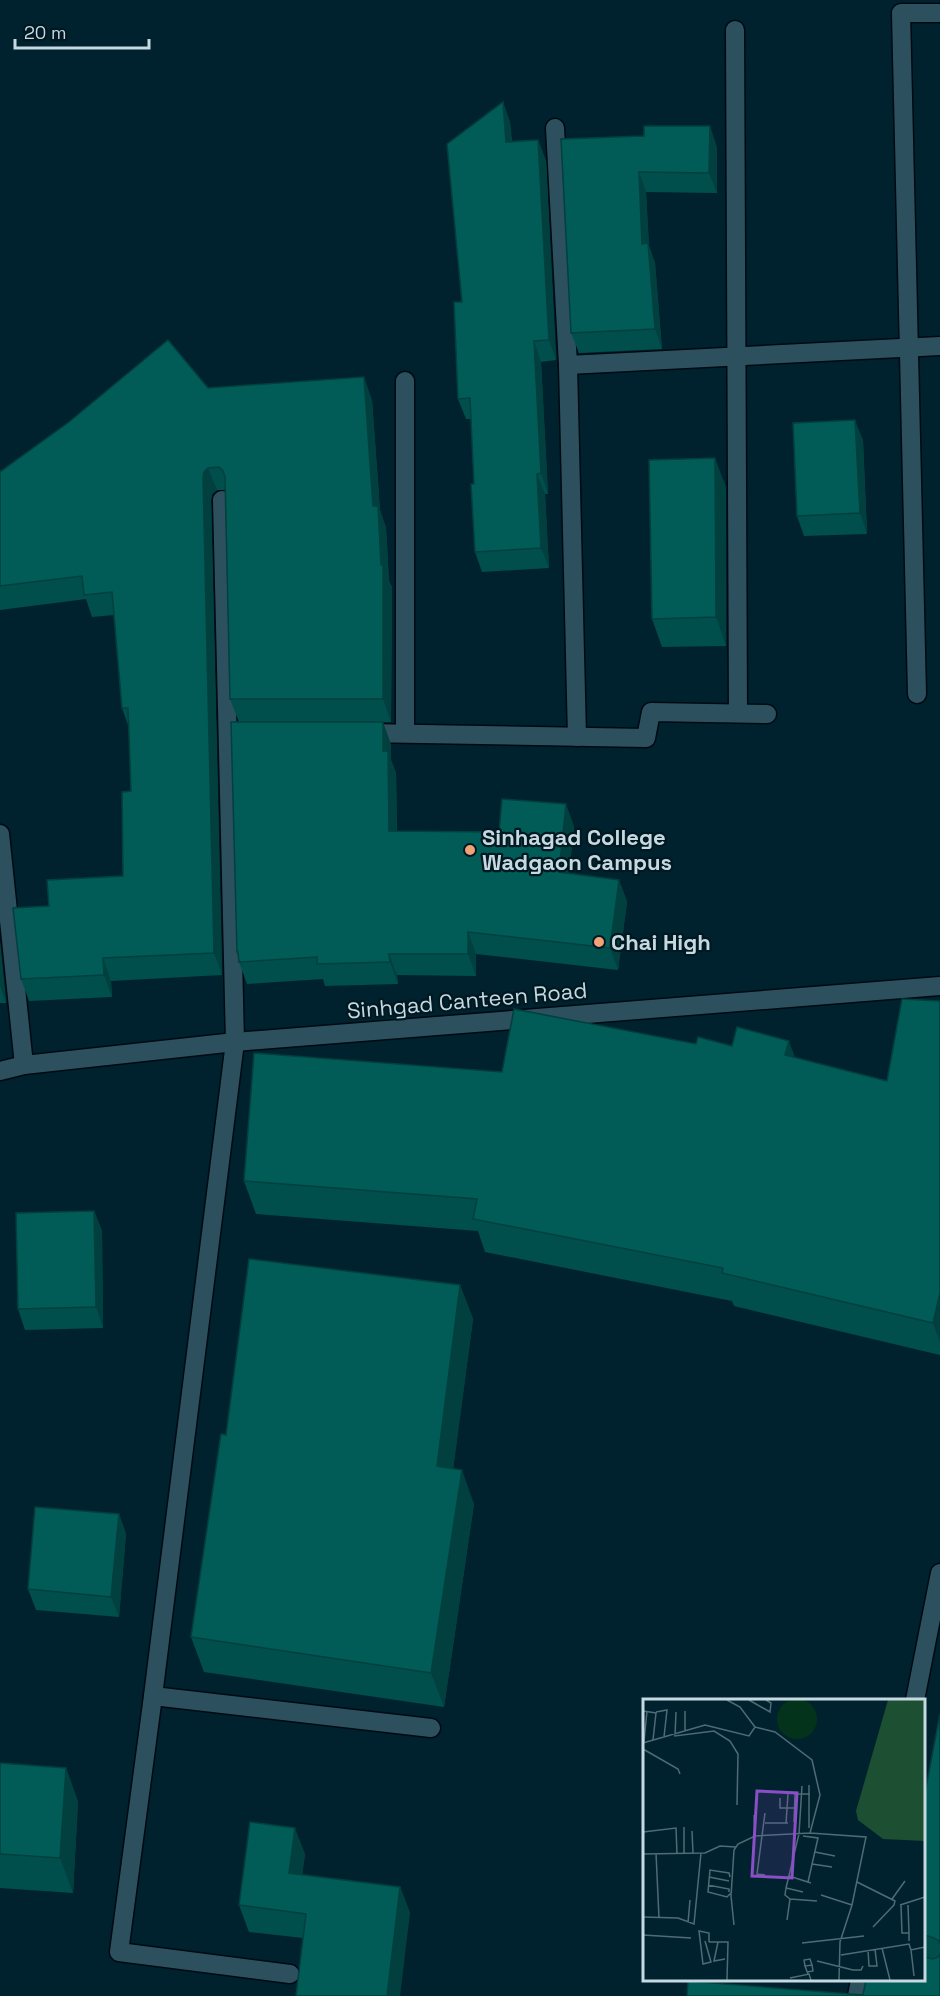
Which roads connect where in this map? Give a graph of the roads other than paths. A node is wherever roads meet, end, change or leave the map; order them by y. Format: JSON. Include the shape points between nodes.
{"nodes":[{"id":1,"x":940,"y":13,"type":"edge"},
{"id":2,"x":735,"y":30,"type":"dead end"},
{"id":3,"x":555,"y":128,"type":"dead end"},
{"id":4,"x":940,"y":346,"type":"edge"},
{"id":5,"x":909,"y":347,"type":"junction"},
{"id":6,"x":737,"y":356,"type":"junction"},
{"id":7,"x":568,"y":364,"type":"junction"},
{"id":8,"x":405,"y":381,"type":"dead end"},
{"id":9,"x":222,"y":500,"type":"dead end"},
{"id":10,"x":918,"y":694,"type":"dead end"},
{"id":11,"x":738,"y":713,"type":"junction"},
{"id":12,"x":767,"y":714,"type":"dead end"},
{"id":13,"x":346,"y":733,"type":"edge"},
{"id":14,"x":405,"y":733,"type":"junction"},
{"id":15,"x":577,"y":737,"type":"junction"},
{"id":16,"x":0,"y":834,"type":"edge"},
{"id":17,"x":940,"y":986,"type":"edge"},
{"id":18,"x":235,"y":1042,"type":"junction"},
{"id":19,"x":24,"y":1065,"type":"junction"},
{"id":20,"x":0,"y":1071,"type":"edge"},
{"id":21,"x":940,"y":1573,"type":"edge"},
{"id":22,"x":153,"y":1696,"type":"junction"},
{"id":23,"x":915,"y":1699,"type":"edge"},
{"id":24,"x":431,"y":1728,"type":"dead end"},
{"id":25,"x":290,"y":1974,"type":"dead end"},
{"id":26,"x":860,"y":1981,"type":"edge"},
{"id":27,"x":857,"y":1996,"type":"edge"}],
"edges":[{"from":1,"to":5,"type":"street","via":[[901,13]]},
{"from":2,"to":6,"type":"street"},
{"from":3,"to":7,"type":"street"},
{"from":4,"to":5,"type":"street"},
{"from":5,"to":6,"type":"street"},
{"from":5,"to":10,"type":"street"},
{"from":6,"to":7,"type":"street"},
{"from":6,"to":11,"type":"street"},
{"from":7,"to":15,"type":"street"},
{"from":8,"to":14,"type":"street"},
{"from":9,"to":18,"type":"street","via":[[233,733]]},
{"from":11,"to":12,"type":"street"},
{"from":11,"to":15,"type":"street","via":[[651,712],[646,738]]},
{"from":13,"to":14,"type":"street"},
{"from":14,"to":15,"type":"street"},
{"from":16,"to":19,"type":"street"},
{"from":17,"to":18,"type":"street","name":"Sinhgad Canteen Road"},
{"from":18,"to":19,"type":"street","name":"Sinhgad Canteen Road"},
{"from":18,"to":22,"type":"street"},
{"from":19,"to":20,"type":"street","name":"Sinhgad Canteen Road"},
{"from":21,"to":23,"type":"street"},
{"from":22,"to":24,"type":"street"},
{"from":22,"to":25,"type":"street","via":[[118,1953]]},
{"from":26,"to":27,"type":"street"}]}
